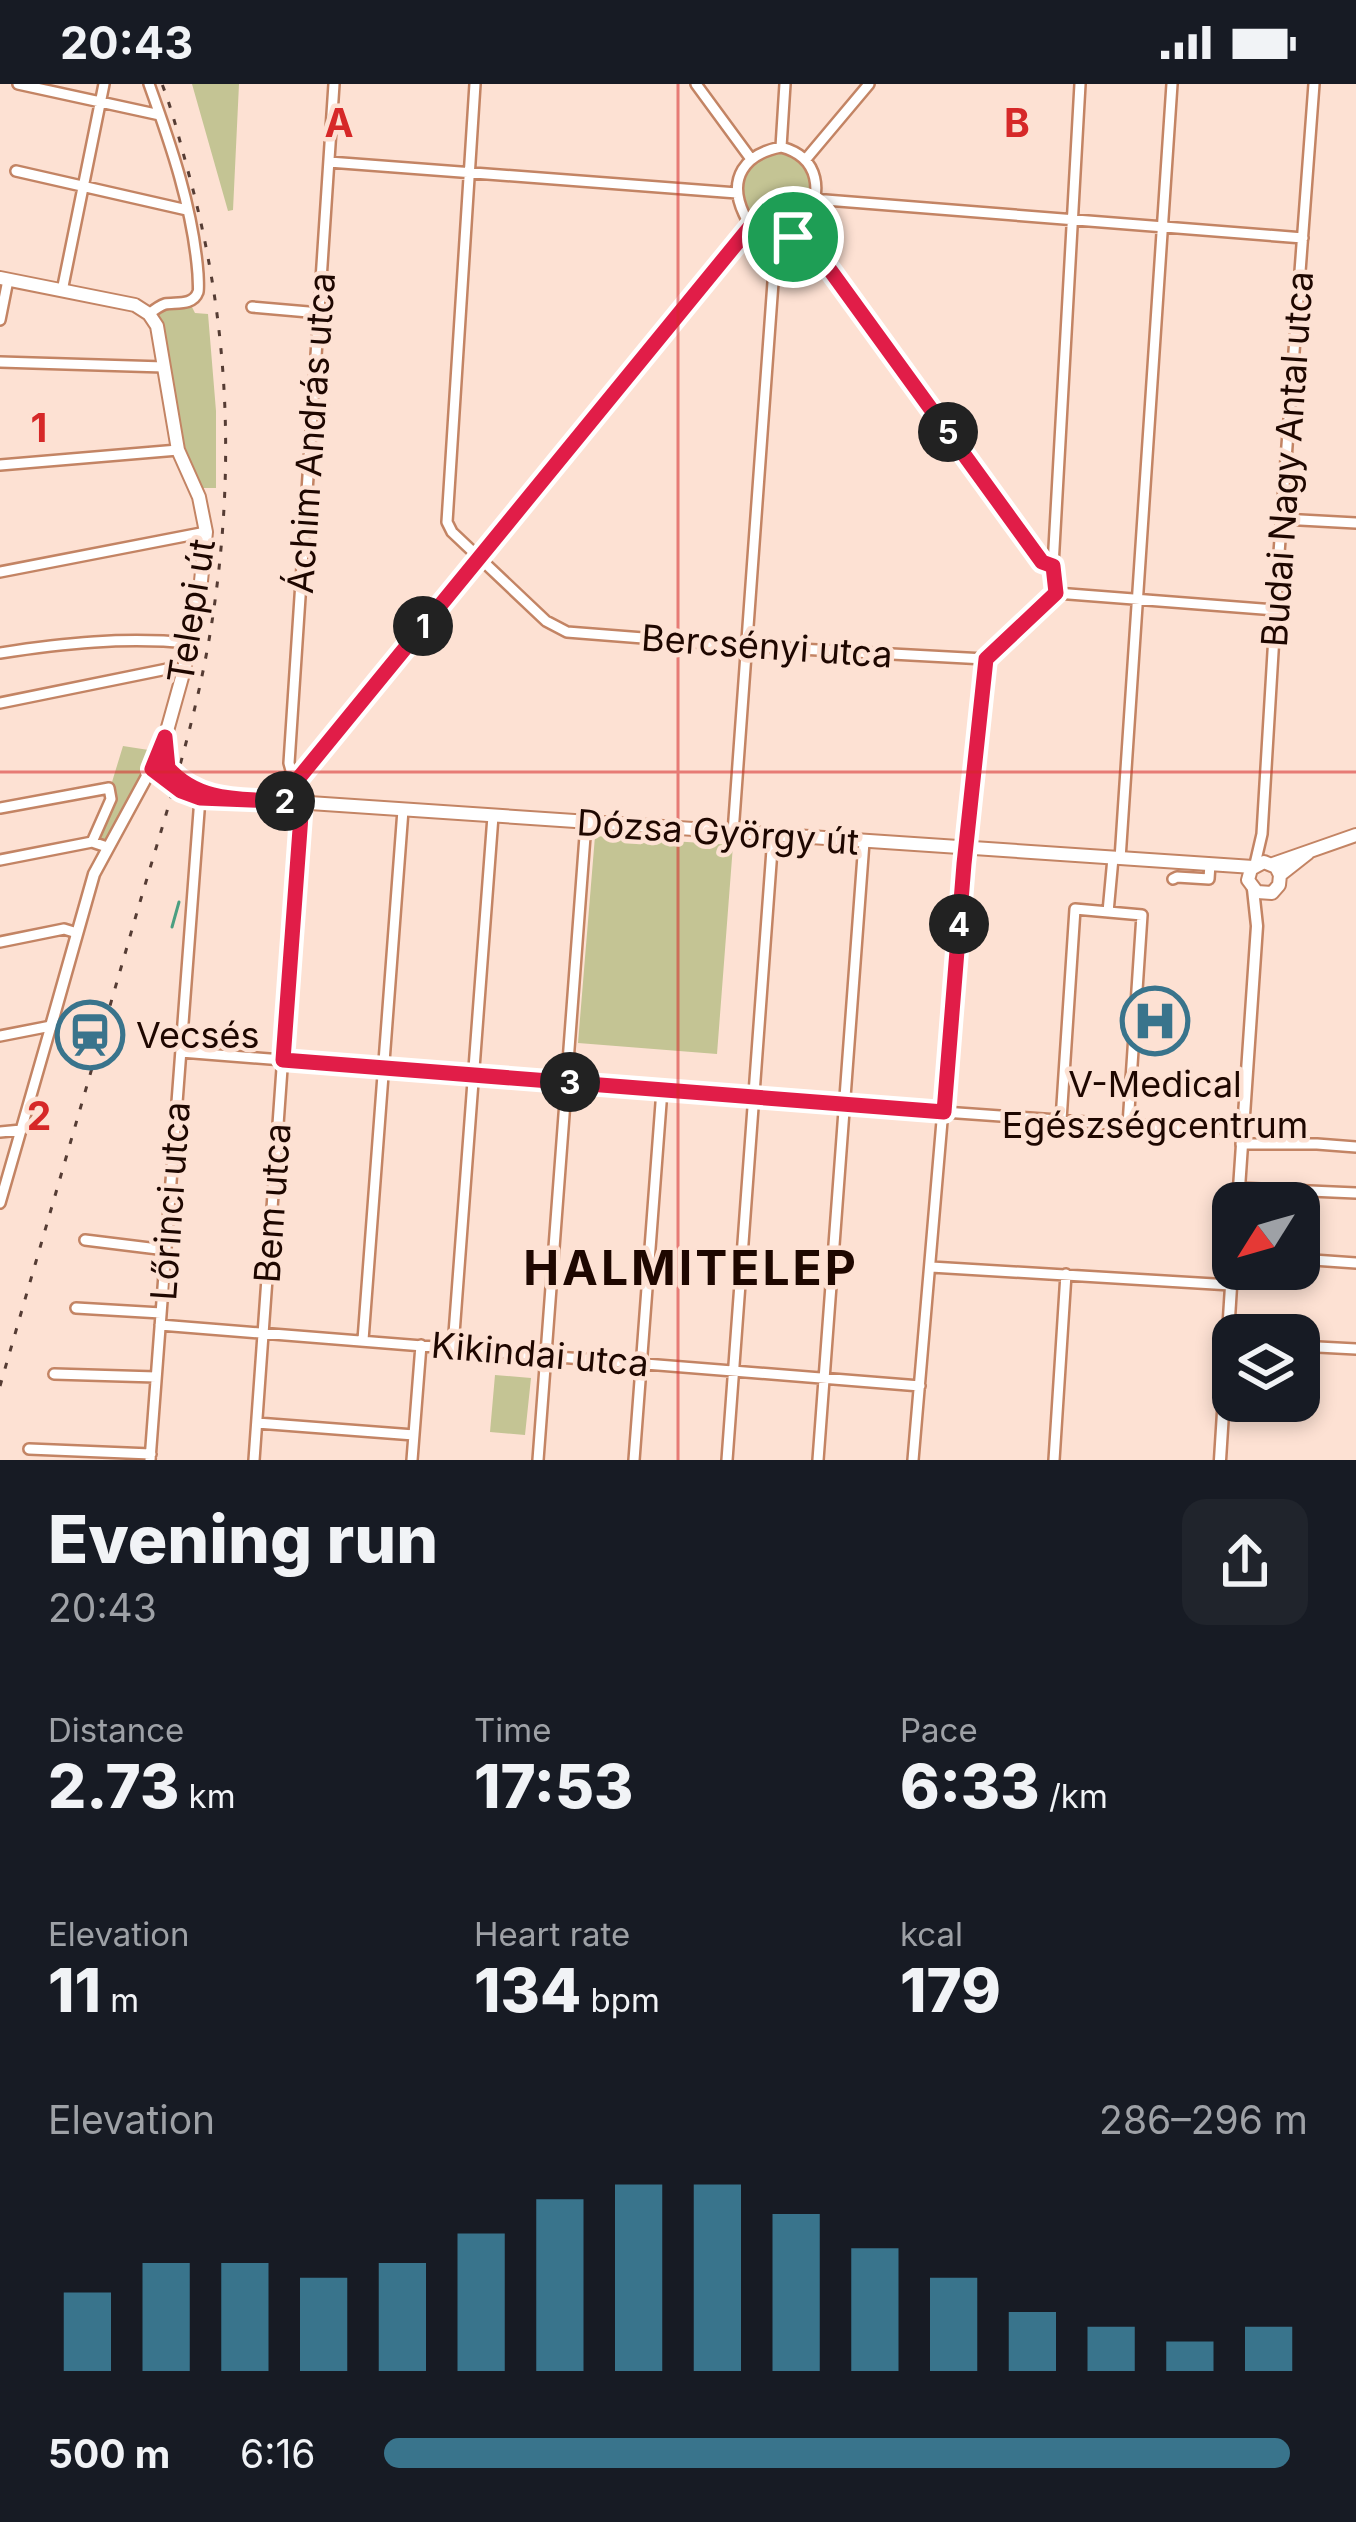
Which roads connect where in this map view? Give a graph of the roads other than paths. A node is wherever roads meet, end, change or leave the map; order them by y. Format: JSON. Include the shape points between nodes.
{"nodes":[{"id":1,"x":18,"y":84,"type":"edge"},
{"id":2,"x":104,"y":84,"type":"edge"},
{"id":3,"x":149,"y":84,"type":"edge"},
{"id":4,"x":334,"y":84,"type":"edge"},
{"id":5,"x":475,"y":84,"type":"edge"},
{"id":6,"x":696,"y":84,"type":"edge"},
{"id":7,"x":785,"y":84,"type":"edge"},
{"id":8,"x":869,"y":84,"type":"edge"},
{"id":9,"x":1080,"y":84,"type":"edge"},
{"id":10,"x":1172,"y":84,"type":"edge"},
{"id":11,"x":1314,"y":84,"type":"edge"},
{"id":12,"x":100,"y":102,"type":"junction"},
{"id":13,"x":160,"y":115,"type":"junction"},
{"id":14,"x":781,"y":147,"type":"junction"},
{"id":15,"x":751,"y":159,"type":"junction"},
{"id":16,"x":806,"y":159,"type":"junction"},
{"id":17,"x":329,"y":162,"type":"junction"},
{"id":18,"x":16,"y":171,"type":"dead end"},
{"id":19,"x":469,"y":173,"type":"junction"},
{"id":20,"x":82,"y":186,"type":"junction"},
{"id":21,"x":737,"y":194,"type":"junction"},
{"id":22,"x":813,"y":199,"type":"junction"},
{"id":23,"x":187,"y":210,"type":"junction"},
{"id":24,"x":1072,"y":220,"type":"junction"},
{"id":25,"x":750,"y":227,"type":"junction"},
{"id":26,"x":1162,"y":227,"type":"junction"},
{"id":27,"x":801,"y":230,"type":"junction"},
{"id":28,"x":1304,"y":238,"type":"junction"},
{"id":29,"x":776,"y":241,"type":"junction"},
{"id":30,"x":4,"y":279,"type":"edge"},
{"id":31,"x":62,"y":291,"type":"junction"},
{"id":32,"x":252,"y":307,"type":"dead end"},
{"id":33,"x":320,"y":313,"type":"junction"},
{"id":34,"x":149,"y":314,"type":"junction"},
{"id":35,"x":0,"y":320,"type":"edge"},
{"id":36,"x":0,"y":362,"type":"edge"},
{"id":37,"x":164,"y":367,"type":"junction"},
{"id":38,"x":178,"y":450,"type":"junction"},
{"id":39,"x":0,"y":465,"type":"edge"},
{"id":40,"x":1282,"y":519,"type":"junction"},
{"id":41,"x":1356,"y":523,"type":"edge"},
{"id":42,"x":206,"y":532,"type":"junction"},
{"id":43,"x":479,"y":558,"type":"junction"},
{"id":44,"x":1053,"y":566,"type":"junction"},
{"id":45,"x":0,"y":572,"type":"edge"},
{"id":46,"x":1056,"y":593,"type":"junction"},
{"id":47,"x":1138,"y":600,"type":"junction"},
{"id":48,"x":1276,"y":610,"type":"junction"},
{"id":49,"x":190,"y":643,"type":"junction"},
{"id":50,"x":746,"y":646,"type":"junction"},
{"id":51,"x":0,"y":653,"type":"edge"},
{"id":52,"x":986,"y":659,"type":"junction"},
{"id":53,"x":184,"y":670,"type":"junction"},
{"id":54,"x":0,"y":703,"type":"edge"},
{"id":55,"x":165,"y":737,"type":"junction"},
{"id":56,"x":168,"y":768,"type":"junction"},
{"id":57,"x":152,"y":769,"type":"junction"},
{"id":58,"x":298,"y":779,"type":"junction"},
{"id":59,"x":200,"y":798,"type":"junction"},
{"id":60,"x":226,"y":798,"type":"junction"},
{"id":61,"x":296,"y":802,"type":"junction"},
{"id":62,"x":0,"y":808,"type":"edge"},
{"id":63,"x":403,"y":810,"type":"junction"},
{"id":64,"x":494,"y":816,"type":"junction"},
{"id":65,"x":586,"y":823,"type":"junction"},
{"id":66,"x":733,"y":833,"type":"junction"},
{"id":67,"x":1356,"y":835,"type":"edge"},
{"id":68,"x":773,"y":836,"type":"junction"},
{"id":69,"x":92,"y":842,"type":"junction"},
{"id":70,"x":864,"y":842,"type":"junction"},
{"id":71,"x":107,"y":847,"type":"junction"},
{"id":72,"x":966,"y":849,"type":"junction"},
{"id":73,"x":1116,"y":859,"type":"junction"},
{"id":74,"x":0,"y":860,"type":"edge"},
{"id":75,"x":1214,"y":864,"type":"junction"},
{"id":76,"x":1262,"y":875,"type":"junction"},
{"id":77,"x":1173,"y":879,"type":"dead end"},
{"id":78,"x":1108,"y":912,"type":"junction"},
{"id":79,"x":77,"y":933,"type":"junction"},
{"id":80,"x":0,"y":942,"type":"edge"},
{"id":81,"x":51,"y":1026,"type":"junction"},
{"id":82,"x":0,"y":1036,"type":"edge"},
{"id":83,"x":181,"y":1052,"type":"junction"},
{"id":84,"x":283,"y":1060,"type":"junction"},
{"id":85,"x":384,"y":1067,"type":"junction"},
{"id":86,"x":474,"y":1074,"type":"junction"},
{"id":87,"x":566,"y":1082,"type":"junction"},
{"id":88,"x":662,"y":1090,"type":"junction"},
{"id":89,"x":754,"y":1097,"type":"junction"},
{"id":90,"x":844,"y":1104,"type":"junction"},
{"id":91,"x":944,"y":1112,"type":"junction"},
{"id":92,"x":1061,"y":1120,"type":"junction"},
{"id":93,"x":1128,"y":1125,"type":"junction"},
{"id":94,"x":1243,"y":1129,"type":"junction"},
{"id":95,"x":21,"y":1130,"type":"junction"},
{"id":96,"x":0,"y":1132,"type":"edge"},
{"id":97,"x":1241,"y":1144,"type":"junction"},
{"id":98,"x":1356,"y":1147,"type":"edge"},
{"id":99,"x":1239,"y":1182,"type":"edge"},
{"id":100,"x":1320,"y":1191,"type":"edge"},
{"id":101,"x":1356,"y":1193,"type":"edge"},
{"id":102,"x":0,"y":1203,"type":"edge"},
{"id":103,"x":86,"y":1240,"type":"dead end"},
{"id":104,"x":166,"y":1250,"type":"junction"},
{"id":105,"x":1320,"y":1260,"type":"edge"},
{"id":106,"x":1356,"y":1263,"type":"edge"},
{"id":107,"x":931,"y":1268,"type":"junction"},
{"id":108,"x":1066,"y":1274,"type":"junction"},
{"id":109,"x":1212,"y":1284,"type":"edge"},
{"id":110,"x":76,"y":1308,"type":"dead end"},
{"id":111,"x":161,"y":1319,"type":"junction"},
{"id":112,"x":262,"y":1332,"type":"junction"},
{"id":113,"x":363,"y":1340,"type":"junction"},
{"id":114,"x":421,"y":1345,"type":"junction"},
{"id":115,"x":453,"y":1347,"type":"junction"},
{"id":116,"x":1320,"y":1347,"type":"edge"},
{"id":117,"x":1356,"y":1349,"type":"edge"},
{"id":118,"x":545,"y":1354,"type":"junction"},
{"id":119,"x":642,"y":1362,"type":"junction"},
{"id":120,"x":733,"y":1370,"type":"junction"},
{"id":121,"x":54,"y":1375,"type":"dead end"},
{"id":122,"x":156,"y":1377,"type":"junction"},
{"id":123,"x":824,"y":1377,"type":"junction"},
{"id":124,"x":920,"y":1386,"type":"junction"},
{"id":125,"x":1223,"y":1422,"type":"edge"},
{"id":126,"x":257,"y":1423,"type":"junction"},
{"id":127,"x":414,"y":1435,"type":"junction"},
{"id":128,"x":29,"y":1449,"type":"dead end"},
{"id":129,"x":150,"y":1457,"type":"edge"},
{"id":130,"x":254,"y":1460,"type":"edge"},
{"id":131,"x":412,"y":1460,"type":"edge"},
{"id":132,"x":538,"y":1460,"type":"edge"},
{"id":133,"x":634,"y":1460,"type":"edge"},
{"id":134,"x":727,"y":1460,"type":"edge"},
{"id":135,"x":818,"y":1460,"type":"edge"},
{"id":136,"x":913,"y":1460,"type":"edge"},
{"id":137,"x":1054,"y":1460,"type":"edge"},
{"id":138,"x":1220,"y":1460,"type":"edge"}],
"edges":[{"from":1,"to":12,"type":"street"},
{"from":2,"to":12,"type":"street"},
{"from":3,"to":13,"type":"street"},
{"from":4,"to":17,"type":"street","name":"Áchim András utca"},
{"from":5,"to":19,"type":"street","name":"Bercsényi utca"},
{"from":6,"to":15,"type":"street"},
{"from":7,"to":14,"type":"street"},
{"from":8,"to":16,"type":"street"},
{"from":9,"to":24,"type":"street"},
{"from":10,"to":26,"type":"street"},
{"from":11,"to":28,"type":"street","name":"Budai Nagy Antal utca"},
{"from":12,"to":13,"type":"street"},
{"from":12,"to":20,"type":"street"},
{"from":13,"to":23,"type":"street"},
{"from":14,"to":15,"type":"street"},
{"from":14,"to":16,"type":"street"},
{"from":15,"to":21,"type":"street"},
{"from":16,"to":22,"type":"street"},
{"from":17,"to":19,"type":"street"},
{"from":17,"to":33,"type":"street","name":"Áchim András utca"},
{"from":18,"to":20,"type":"street"},
{"from":19,"to":21,"type":"street"},
{"from":19,"to":43,"type":"street","name":"Bercsényi utca","via":[[446,516]]},
{"from":20,"to":23,"type":"street"},
{"from":20,"to":31,"type":"street"},
{"from":21,"to":25,"type":"street"},
{"from":22,"to":24,"type":"street"},
{"from":22,"to":27,"type":"street"},
{"from":23,"to":34,"type":"street","via":[[198,294]]},
{"from":24,"to":26,"type":"street"},
{"from":24,"to":44,"type":"street"},
{"from":25,"to":29,"type":"street"},
{"from":25,"to":43,"type":"street"},
{"from":26,"to":28,"type":"street"},
{"from":26,"to":47,"type":"street"},
{"from":27,"to":29,"type":"street"},
{"from":27,"to":44,"type":"street","via":[[1042,562]]},
{"from":28,"to":40,"type":"street","name":"Budai Nagy Antal utca"},
{"from":29,"to":50,"type":"street"},
{"from":30,"to":31,"type":"main road"},
{"from":30,"to":35,"type":"street"},
{"from":31,"to":34,"type":"main road"},
{"from":32,"to":33,"type":"street"},
{"from":33,"to":58,"type":"street","name":"Áchim András utca","via":[[289,763]]},
{"from":34,"to":37,"type":"main road","name":"Telepi út"},
{"from":36,"to":37,"type":"street"},
{"from":37,"to":38,"type":"main road","name":"Telepi út"},
{"from":38,"to":39,"type":"street"},
{"from":38,"to":42,"type":"main road","name":"Telepi út"},
{"from":40,"to":41,"type":"street"},
{"from":40,"to":48,"type":"street","name":"Budai Nagy Antal utca"},
{"from":42,"to":45,"type":"street"},
{"from":42,"to":49,"type":"main road","name":"Telepi út"},
{"from":43,"to":50,"type":"street","name":"Bercsényi utca","via":[[559,630]]},
{"from":43,"to":58,"type":"street"},
{"from":44,"to":46,"type":"street"},
{"from":46,"to":47,"type":"street"},
{"from":46,"to":52,"type":"street"},
{"from":47,"to":48,"type":"street"},
{"from":47,"to":73,"type":"street"},
{"from":48,"to":76,"type":"street","name":"Budai Nagy Antal utca"},
{"from":49,"to":51,"type":"street","via":[[75,641]]},
{"from":49,"to":53,"type":"main road","name":"Telepi út"},
{"from":50,"to":52,"type":"street","name":"Bercsényi utca"},
{"from":50,"to":66,"type":"street"},
{"from":52,"to":72,"type":"street"},
{"from":53,"to":54,"type":"street"},
{"from":53,"to":55,"type":"main road","name":"Telepi út"},
{"from":55,"to":56,"type":"main road"},
{"from":55,"to":57,"type":"main road","name":"Telepi út"},
{"from":56,"to":57,"type":"main road"},
{"from":56,"to":60,"type":"main road","name":"Dózsa György út","via":[[193,790]]},
{"from":57,"to":59,"type":"main road"},
{"from":57,"to":71,"type":"street"},
{"from":58,"to":61,"type":"street","name":"Bem utca"},
{"from":59,"to":60,"type":"main road","name":"Dózsa György út"},
{"from":59,"to":83,"type":"street","name":"Lőrinci utca"},
{"from":60,"to":61,"type":"main road","name":"Dózsa György út"},
{"from":61,"to":63,"type":"main road","name":"Dózsa György út"},
{"from":61,"to":84,"type":"street","name":"Bem utca"},
{"from":62,"to":69,"type":"street","via":[[106,786],[111,799]]},
{"from":63,"to":64,"type":"main road","name":"Dózsa György út"},
{"from":63,"to":85,"type":"street"},
{"from":64,"to":65,"type":"main road","name":"Dózsa György út"},
{"from":64,"to":86,"type":"street"},
{"from":65,"to":66,"type":"main road","name":"Dózsa György út"},
{"from":65,"to":87,"type":"street"},
{"from":66,"to":68,"type":"main road","name":"Dózsa György út"},
{"from":67,"to":76,"type":"main road"},
{"from":68,"to":70,"type":"main road","name":"Dózsa György út"},
{"from":68,"to":89,"type":"street"},
{"from":69,"to":71,"type":"street"},
{"from":69,"to":74,"type":"street"},
{"from":70,"to":72,"type":"main road","name":"Dózsa György út"},
{"from":70,"to":90,"type":"street"},
{"from":71,"to":79,"type":"street"},
{"from":72,"to":73,"type":"main road","name":"Dózsa György út"},
{"from":72,"to":91,"type":"street"},
{"from":73,"to":75,"type":"main road","name":"Dózsa György út"},
{"from":73,"to":78,"type":"street"},
{"from":75,"to":76,"type":"main road","name":"Dózsa György út"},
{"from":75,"to":77,"type":"street","via":[[1209,879]]},
{"from":76,"to":94,"type":"street"},
{"from":78,"to":92,"type":"street","via":[[1076,908]]},
{"from":78,"to":93,"type":"street","via":[[1142,914]]},
{"from":79,"to":80,"type":"street"},
{"from":79,"to":81,"type":"street"},
{"from":81,"to":82,"type":"street"},
{"from":81,"to":95,"type":"street"},
{"from":83,"to":84,"type":"street"},
{"from":83,"to":104,"type":"street","name":"Lőrinci utca"},
{"from":84,"to":85,"type":"street"},
{"from":84,"to":112,"type":"street","name":"Bem utca"},
{"from":85,"to":86,"type":"street"},
{"from":85,"to":113,"type":"street"},
{"from":86,"to":87,"type":"street"},
{"from":86,"to":115,"type":"street"},
{"from":87,"to":88,"type":"street"},
{"from":87,"to":118,"type":"street"},
{"from":88,"to":89,"type":"street"},
{"from":88,"to":119,"type":"street"},
{"from":89,"to":90,"type":"street"},
{"from":89,"to":120,"type":"street"},
{"from":90,"to":91,"type":"street"},
{"from":90,"to":123,"type":"street"},
{"from":91,"to":92,"type":"street"},
{"from":91,"to":107,"type":"street"},
{"from":92,"to":93,"type":"street"},
{"from":93,"to":94,"type":"street"},
{"from":94,"to":97,"type":"street"},
{"from":95,"to":96,"type":"street"},
{"from":95,"to":102,"type":"street"},
{"from":97,"to":98,"type":"street"},
{"from":97,"to":99,"type":"street"},
{"from":100,"to":101,"type":"street"},
{"from":103,"to":104,"type":"street"},
{"from":104,"to":111,"type":"street","name":"Lőrinci utca"},
{"from":105,"to":106,"type":"street"},
{"from":107,"to":108,"type":"street"},
{"from":107,"to":124,"type":"street"},
{"from":108,"to":109,"type":"street"},
{"from":108,"to":137,"type":"street"},
{"from":110,"to":111,"type":"street","name":"Kikindai utca"},
{"from":111,"to":112,"type":"street","name":"Kikindai utca"},
{"from":111,"to":122,"type":"street","name":"Lőrinci utca"},
{"from":112,"to":113,"type":"street","name":"Kikindai utca"},
{"from":112,"to":126,"type":"street","name":"Bem utca"},
{"from":113,"to":114,"type":"street","name":"Kikindai utca"},
{"from":114,"to":115,"type":"street","name":"Kikindai utca"},
{"from":114,"to":127,"type":"street"},
{"from":115,"to":118,"type":"street","name":"Kikindai utca"},
{"from":116,"to":117,"type":"street"},
{"from":118,"to":119,"type":"street","name":"Kikindai utca"},
{"from":118,"to":132,"type":"street"},
{"from":119,"to":120,"type":"street","name":"Kikindai utca"},
{"from":119,"to":133,"type":"street"},
{"from":120,"to":123,"type":"street","name":"Kikindai utca"},
{"from":120,"to":134,"type":"street"},
{"from":121,"to":122,"type":"street"},
{"from":122,"to":129,"type":"street","name":"Lőrinci utca"},
{"from":123,"to":124,"type":"street","name":"Kikindai utca"},
{"from":123,"to":135,"type":"street"},
{"from":124,"to":136,"type":"street"},
{"from":125,"to":138,"type":"street"},
{"from":126,"to":127,"type":"street"},
{"from":126,"to":130,"type":"street","name":"Bem utca"},
{"from":127,"to":131,"type":"street"},
{"from":128,"to":129,"type":"street"}]}
